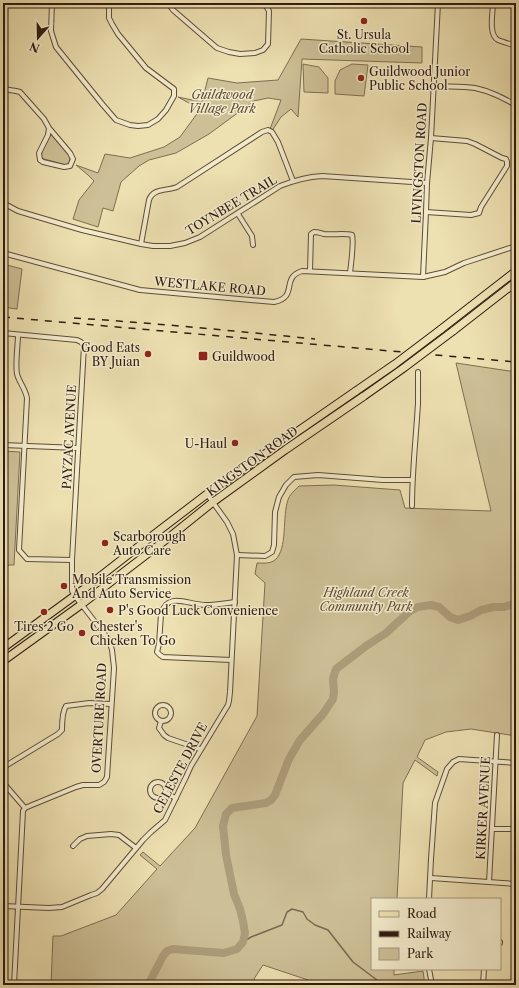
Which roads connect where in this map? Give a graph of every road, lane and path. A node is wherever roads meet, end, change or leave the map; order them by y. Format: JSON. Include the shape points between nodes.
{"nodes":[{"id":1,"x":52,"y":3,"type":"edge"},
{"id":2,"x":109,"y":3,"type":"edge"},
{"id":3,"x":168,"y":3,"type":"edge"},
{"id":4,"x":260,"y":3,"type":"edge"},
{"id":5,"x":438,"y":3,"type":"edge"},
{"id":6,"x":493,"y":3,"type":"edge"},
{"id":7,"x":516,"y":46,"type":"edge"},
{"id":8,"x":434,"y":86,"type":"junction"},
{"id":9,"x":3,"y":89,"type":"edge"},
{"id":10,"x":516,"y":105,"type":"edge"},
{"id":11,"x":49,"y":128,"type":"junction"},
{"id":12,"x":431,"y":138,"type":"junction"},
{"id":13,"x":293,"y":181,"type":"junction"},
{"id":14,"x":427,"y":183,"type":"junction"},
{"id":15,"x":3,"y":203,"type":"edge"},
{"id":16,"x":426,"y":212,"type":"junction"},
{"id":17,"x":238,"y":214,"type":"junction"},
{"id":18,"x":141,"y":244,"type":"junction"},
{"id":19,"x":253,"y":245,"type":"dead end"},
{"id":20,"x":516,"y":246,"type":"edge"},
{"id":21,"x":3,"y":253,"type":"edge"},
{"id":22,"x":310,"y":270,"type":"junction"},
{"id":23,"x":516,"y":271,"type":"edge"},
{"id":24,"x":350,"y":273,"type":"junction"},
{"id":25,"x":423,"y":277,"type":"junction"},
{"id":26,"x":516,"y":282,"type":"edge"},
{"id":27,"x":3,"y":333,"type":"edge"},
{"id":28,"x":18,"y":335,"type":"junction"},
{"id":29,"x":418,"y":372,"type":"dead end"},
{"id":30,"x":3,"y":446,"type":"edge"},
{"id":31,"x":25,"y":446,"type":"junction"},
{"id":32,"x":78,"y":448,"type":"junction"},
{"id":33,"x":412,"y":480,"type":"junction"},
{"id":34,"x":207,"y":494,"type":"junction"},
{"id":35,"x":213,"y":502,"type":"junction"},
{"id":36,"x":412,"y":506,"type":"dead end"},
{"id":37,"x":237,"y":555,"type":"junction"},
{"id":38,"x":72,"y":560,"type":"junction"},
{"id":39,"x":75,"y":596,"type":"junction"},
{"id":40,"x":235,"y":602,"type":"junction"},
{"id":41,"x":82,"y":604,"type":"junction"},
{"id":42,"x":3,"y":648,"type":"edge"},
{"id":43,"x":231,"y":660,"type":"junction"},
{"id":44,"x":3,"y":661,"type":"edge"},
{"id":45,"x":111,"y":704,"type":"junction"},
{"id":46,"x":161,"y":721,"type":"junction"},
{"id":47,"x":497,"y":735,"type":"dead end"},
{"id":48,"x":200,"y":749,"type":"junction"},
{"id":49,"x":495,"y":761,"type":"junction"},
{"id":50,"x":516,"y":763,"type":"edge"},
{"id":51,"x":3,"y":772,"type":"edge"},
{"id":52,"x":3,"y":782,"type":"edge"},
{"id":53,"x":166,"y":793,"type":"dead end"},
{"id":54,"x":176,"y":798,"type":"junction"},
{"id":55,"x":25,"y":808,"type":"junction"},
{"id":56,"x":492,"y":829,"type":"junction"},
{"id":57,"x":516,"y":829,"type":"edge"},
{"id":58,"x":73,"y":846,"type":"dead end"},
{"id":59,"x":136,"y":848,"type":"junction"},
{"id":60,"x":430,"y":878,"type":"junction"},
{"id":61,"x":489,"y":882,"type":"junction"},
{"id":62,"x":516,"y":884,"type":"edge"},
{"id":63,"x":429,"y":898,"type":"edge"},
{"id":64,"x":3,"y":906,"type":"edge"},
{"id":65,"x":18,"y":907,"type":"junction"},
{"id":66,"x":429,"y":970,"type":"edge"},
{"id":67,"x":484,"y":970,"type":"edge"},
{"id":68,"x":14,"y":985,"type":"edge"},
{"id":69,"x":432,"y":985,"type":"edge"},
{"id":70,"x":483,"y":985,"type":"edge"}],
"edges":[{"from":1,"to":2,"type":"street","via":[[51,31],[56,47],[116,120],[130,125],[148,125],[166,110],[174,96],[174,89],[146,68],[118,34],[109,18]]},
{"from":3,"to":4,"type":"street","via":[[217,48],[240,54],[255,53],[263,50],[268,44],[269,11]]},
{"from":5,"to":8,"type":"street","name":"LIVINGSTON ROAD"},
{"from":6,"to":7,"type":"street","via":[[494,37]]},
{"from":8,"to":10,"type":"street","via":[[480,89]]},
{"from":8,"to":12,"type":"street","name":"LIVINGSTON ROAD"},
{"from":9,"to":11,"type":"street","via":[[20,92]]},
{"from":11,"to":11,"type":"street","via":[[39,154],[40,160],[60,167],[70,166],[72,156]]},
{"from":12,"to":14,"type":"street","name":"LIVINGSTON ROAD"},
{"from":12,"to":16,"type":"street","via":[[471,142],[506,159],[507,166],[479,213],[471,215]]},
{"from":13,"to":14,"type":"street","name":"TOYNBEE TRAIL","via":[[322,176]]},
{"from":13,"to":17,"type":"street","name":"TOYNBEE TRAIL","via":[[280,186]]},
{"from":13,"to":18,"type":"street","via":[[275,136],[268,130],[262,132],[178,187],[150,195]]},
{"from":14,"to":16,"type":"street","name":"LIVINGSTON ROAD"},
{"from":15,"to":18,"type":"street","name":"TOYNBEE TRAIL","via":[[18,211]]},
{"from":16,"to":25,"type":"street","name":"LIVINGSTON ROAD"},
{"from":17,"to":18,"type":"street","name":"TOYNBEE TRAIL","via":[[185,243],[170,246]]},
{"from":17,"to":19,"type":"street","via":[[252,236]]},
{"from":20,"to":25,"type":"street","name":"WESTLAKE ROAD","via":[[445,272]]},
{"from":21,"to":22,"type":"street","name":"WESTLAKE ROAD","via":[[140,290],[274,302],[286,295],[292,276],[302,270]]},
{"from":22,"to":24,"type":"street","name":"WESTLAKE ROAD"},
{"from":22,"to":24,"type":"street","via":[[311,234],[347,234],[352,235],[354,239]]},
{"from":23,"to":34,"type":"main road","name":"KINGSTON ROAD","bridge":true,"via":[[395,364]]},
{"from":24,"to":25,"type":"street","name":"WESTLAKE ROAD"},
{"from":26,"to":35,"type":"main road","name":"KINGSTON ROAD","bridge":true,"via":[[405,367]]},
{"from":27,"to":28,"type":"street"},
{"from":28,"to":31,"type":"street","via":[[17,372],[27,398]]},
{"from":28,"to":32,"type":"street","name":"PAYZAC AVENUE","via":[[77,340],[83,344]]},
{"from":29,"to":33,"type":"street"},
{"from":30,"to":31,"type":"street"},
{"from":31,"to":32,"type":"street"},
{"from":31,"to":38,"type":"street","via":[[19,550],[28,559]]},
{"from":32,"to":38,"type":"street","name":"PAYZAC AVENUE"},
{"from":33,"to":36,"type":"street"},
{"from":33,"to":37,"type":"street","via":[[318,475],[294,477],[279,496],[272,552],[265,556]]},
{"from":34,"to":35,"type":"street","name":"CELESTE DRIVE"},
{"from":34,"to":39,"type":"main road","name":"KINGSTON ROAD"},
{"from":35,"to":37,"type":"street","name":"CELESTE DRIVE","via":[[233,534]]},
{"from":35,"to":41,"type":"main road","name":"KINGSTON ROAD"},
{"from":37,"to":40,"type":"street","name":"CELESTE DRIVE"},
{"from":38,"to":39,"type":"street","name":"PAYZAC AVENUE","via":[[72,591]]},
{"from":39,"to":41,"type":"street","name":"OVERTURE ROAD"},
{"from":39,"to":42,"type":"main road","name":"KINGSTON ROAD"},
{"from":40,"to":43,"type":"street","name":"CELESTE DRIVE"},
{"from":40,"to":43,"type":"street","via":[[206,605],[177,600],[166,604],[161,614],[157,652],[164,657]]},
{"from":41,"to":44,"type":"main road","name":"KINGSTON ROAD"},
{"from":41,"to":45,"type":"street","name":"OVERTURE ROAD","via":[[109,640],[112,650],[114,668]]},
{"from":43,"to":48,"type":"street","name":"CELESTE DRIVE","via":[[228,705]]},
{"from":45,"to":51,"type":"street","via":[[66,706],[62,730],[7,765]]},
{"from":45,"to":55,"type":"street","name":"OVERTURE ROAD","via":[[107,777],[104,782],[99,785],[76,787]]},
{"from":46,"to":46,"type":"street","via":[[166,721],[170,717],[170,709],[166,706],[158,707],[155,711],[157,719]]},
{"from":46,"to":48,"type":"street","via":[[159,728],[168,738]]},
{"from":47,"to":49,"type":"street","name":"KIRKER AVENUE"},
{"from":48,"to":54,"type":"street","name":"CELESTE DRIVE"},
{"from":49,"to":50,"type":"street"},
{"from":49,"to":56,"type":"street","name":"KIRKER AVENUE"},
{"from":49,"to":60,"type":"street","via":[[460,759],[447,769],[435,803]]},
{"from":52,"to":55,"type":"street"},
{"from":53,"to":54,"type":"street"},
{"from":54,"to":59,"type":"street","name":"CELESTE DRIVE","via":[[165,820]]},
{"from":55,"to":65,"type":"street","via":[[22,816]]},
{"from":56,"to":57,"type":"street"},
{"from":56,"to":61,"type":"street","name":"KIRKER AVENUE"},
{"from":58,"to":59,"type":"street","via":[[87,836],[111,834],[119,835]]},
{"from":59,"to":65,"type":"street","name":"CELESTE DRIVE","via":[[97,892],[62,907]]},
{"from":60,"to":61,"type":"street"},
{"from":60,"to":63,"type":"street"},
{"from":61,"to":62,"type":"street"},
{"from":64,"to":65,"type":"street","name":"CELESTE DRIVE"},
{"from":65,"to":68,"type":"street"},
{"from":66,"to":69,"type":"street"},
{"from":67,"to":70,"type":"street"}]}
